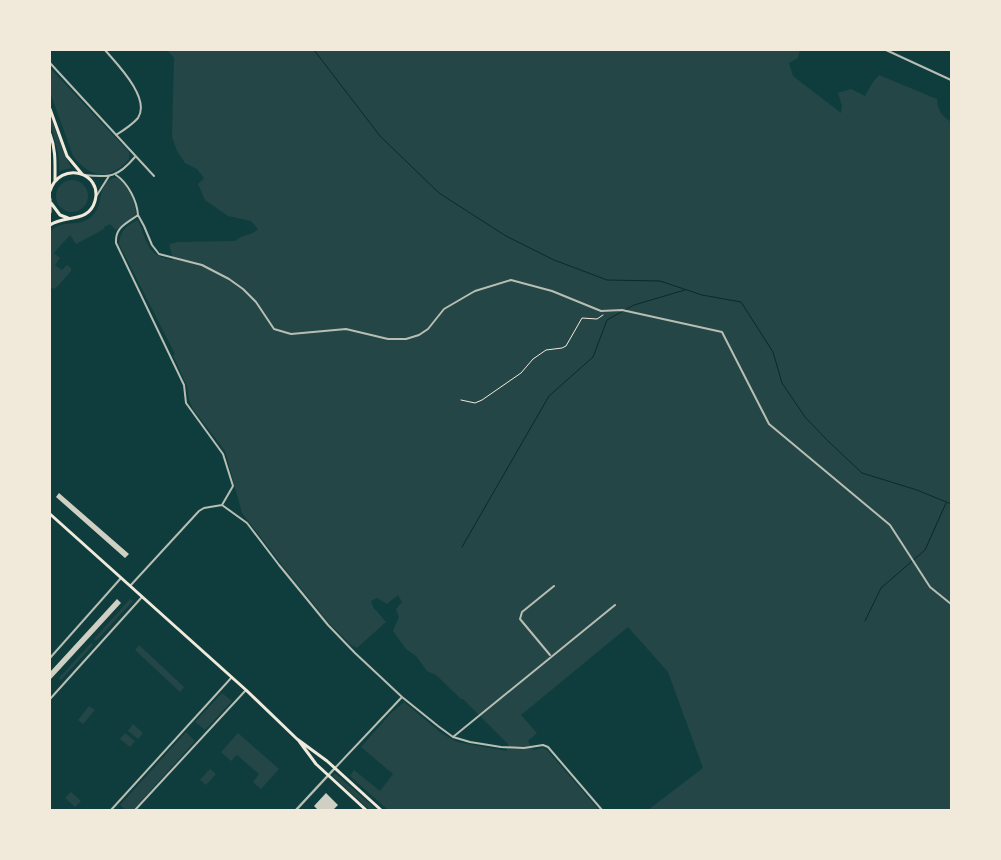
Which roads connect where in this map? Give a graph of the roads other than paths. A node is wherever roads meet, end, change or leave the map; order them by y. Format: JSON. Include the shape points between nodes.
{"nodes":[{"id":1,"x":106,"y":50,"type":"edge"},
{"id":2,"x":886,"y":50,"type":"edge"},
{"id":3,"x":50,"y":63,"type":"edge"},
{"id":4,"x":951,"y":80,"type":"edge"},
{"id":5,"x":50,"y":109,"type":"edge"},
{"id":6,"x":50,"y":134,"type":"edge"},
{"id":7,"x":116,"y":135,"type":"junction"},
{"id":8,"x":136,"y":157,"type":"junction"},
{"id":9,"x":82,"y":174,"type":"junction"},
{"id":10,"x":116,"y":175,"type":"junction"},
{"id":11,"x":110,"y":176,"type":"junction"},
{"id":12,"x":154,"y":176,"type":"dead end"},
{"id":13,"x":55,"y":181,"type":"junction"},
{"id":14,"x":50,"y":191,"type":"edge"},
{"id":15,"x":96,"y":197,"type":"junction"},
{"id":16,"x":50,"y":201,"type":"edge"},
{"id":17,"x":50,"y":212,"type":"edge"},
{"id":18,"x":138,"y":215,"type":"junction"},
{"id":19,"x":74,"y":219,"type":"junction"},
{"id":20,"x":50,"y":226,"type":"edge"},
{"id":21,"x":222,"y":505,"type":"junction"},
{"id":22,"x":50,"y":514,"type":"edge"},
{"id":23,"x":121,"y":578,"type":"junction"},
{"id":24,"x":130,"y":586,"type":"junction"},
{"id":25,"x":554,"y":586,"type":"dead end"},
{"id":26,"x":142,"y":597,"type":"junction"},
{"id":27,"x":615,"y":604,"type":"dead end"},
{"id":28,"x":951,"y":604,"type":"edge"},
{"id":29,"x":551,"y":655,"type":"junction"},
{"id":30,"x":50,"y":657,"type":"edge"},
{"id":31,"x":232,"y":677,"type":"junction"},
{"id":32,"x":246,"y":690,"type":"junction"},
{"id":33,"x":402,"y":697,"type":"junction"},
{"id":34,"x":50,"y":700,"type":"edge"},
{"id":35,"x":453,"y":737,"type":"junction"},
{"id":36,"x":297,"y":739,"type":"junction"},
{"id":37,"x":335,"y":768,"type":"junction"},
{"id":38,"x":328,"y":776,"type":"junction"},
{"id":39,"x":111,"y":810,"type":"edge"},
{"id":40,"x":135,"y":810,"type":"edge"},
{"id":41,"x":296,"y":810,"type":"edge"},
{"id":42,"x":366,"y":810,"type":"edge"},
{"id":43,"x":381,"y":810,"type":"edge"},
{"id":44,"x":602,"y":810,"type":"edge"}],
"edges":[{"from":1,"to":7,"type":"street","via":[[131,82],[141,106],[139,116]]},
{"from":2,"to":4,"type":"street"},
{"from":3,"to":7,"type":"street"},
{"from":5,"to":9,"type":"main road","via":[[67,156]]},
{"from":6,"to":13,"type":"main road","via":[[55,157]]},
{"from":7,"to":8,"type":"street"},
{"from":8,"to":10,"type":"street"},
{"from":8,"to":12,"type":"street"},
{"from":9,"to":11,"type":"street"},
{"from":9,"to":13,"type":"main road","via":[[69,173]]},
{"from":9,"to":15,"type":"main road","via":[[94,185]]},
{"from":10,"to":11,"type":"street"},
{"from":10,"to":18,"type":"street","via":[[128,187]]},
{"from":11,"to":15,"type":"street"},
{"from":13,"to":14,"type":"main road"},
{"from":15,"to":19,"type":"main road","via":[[91,210]]},
{"from":16,"to":17,"type":"main road"},
{"from":16,"to":19,"type":"main road","via":[[60,214]]},
{"from":18,"to":21,"type":"street","via":[[118,230],[117,249],[184,385],[186,403],[224,454],[233,486]]},
{"from":18,"to":28,"type":"street","via":[[159,254],[202,266],[229,279],[256,302],[274,329],[291,334],[346,329],[388,339],[406,339],[428,329],[444,309],[475,291],[512,280],[552,291],[601,311],[622,310],[722,332],[769,424],[890,526],[930,587]]},
{"from":19,"to":20,"type":"main road","via":[[56,221]]},
{"from":21,"to":24,"type":"street","via":[[199,511]]},
{"from":21,"to":33,"type":"street","via":[[247,523],[328,625]]},
{"from":22,"to":23,"type":"main road"},
{"from":23,"to":24,"type":"main road"},
{"from":23,"to":30,"type":"street"},
{"from":24,"to":26,"type":"main road"},
{"from":25,"to":29,"type":"street","via":[[522,612],[520,619]]},
{"from":26,"to":31,"type":"main road"},
{"from":26,"to":34,"type":"street"},
{"from":27,"to":29,"type":"street"},
{"from":29,"to":35,"type":"street"},
{"from":31,"to":32,"type":"main road"},
{"from":31,"to":39,"type":"street"},
{"from":32,"to":36,"type":"main road"},
{"from":32,"to":40,"type":"street"},
{"from":33,"to":35,"type":"street"},
{"from":33,"to":37,"type":"street"},
{"from":35,"to":44,"type":"street","via":[[501,747],[548,747]]},
{"from":36,"to":37,"type":"main road"},
{"from":36,"to":38,"type":"main road"},
{"from":37,"to":38,"type":"street"},
{"from":37,"to":43,"type":"main road"},
{"from":38,"to":41,"type":"street"},
{"from":38,"to":42,"type":"main road"}]}
